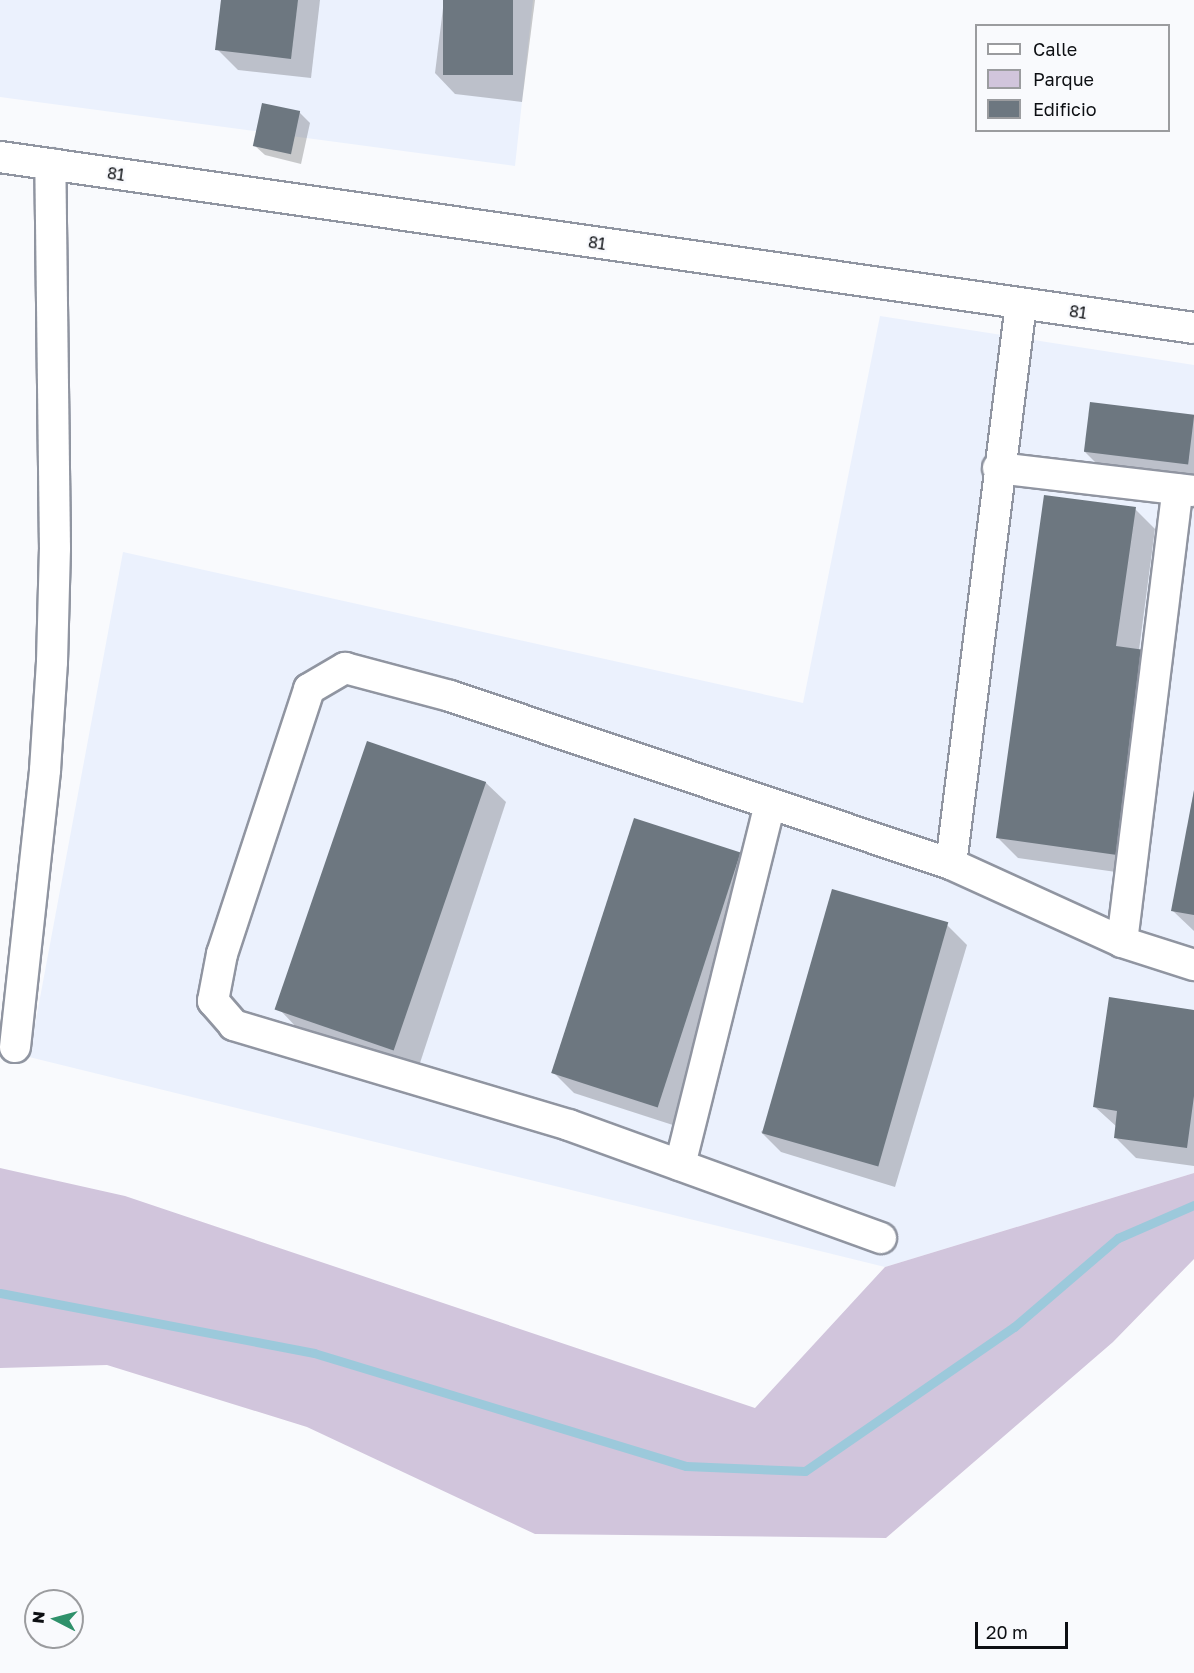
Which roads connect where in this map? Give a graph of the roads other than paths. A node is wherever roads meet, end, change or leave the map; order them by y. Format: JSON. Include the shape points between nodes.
{"nodes":[{"id":1,"x":0,"y":157,"type":"edge"},
{"id":2,"x":50,"y":164,"type":"junction"},
{"id":3,"x":1021,"y":304,"type":"junction"},
{"id":4,"x":1194,"y":328,"type":"edge"},
{"id":5,"x":998,"y":468,"type":"junction"},
{"id":6,"x":1186,"y":490,"type":"edge"},
{"id":7,"x":770,"y":804,"type":"junction"},
{"id":8,"x":951,"y":864,"type":"junction"},
{"id":9,"x":1122,"y":942,"type":"junction"},
{"id":10,"x":1194,"y":965,"type":"edge"},
{"id":11,"x":15,"y":1047,"type":"dead end"},
{"id":12,"x":680,"y":1165,"type":"junction"},
{"id":13,"x":881,"y":1238,"type":"dead end"}],
"edges":[{"from":1,"to":2,"type":"street","name":"81"},
{"from":2,"to":3,"type":"street","name":"81"},
{"from":2,"to":11,"type":"street","via":[[55,549],[52,662],[45,770]]},
{"from":3,"to":4,"type":"street","name":"81"},
{"from":3,"to":5,"type":"street"},
{"from":5,"to":6,"type":"street"},
{"from":5,"to":8,"type":"street"},
{"from":6,"to":9,"type":"street"},
{"from":7,"to":8,"type":"street"},
{"from":7,"to":12,"type":"street"},
{"from":7,"to":12,"type":"street","via":[[450,696],[345,668],[309,689],[222,954],[213,1000],[234,1025],[569,1125]]},
{"from":8,"to":9,"type":"street"},
{"from":9,"to":10,"type":"street"},
{"from":12,"to":13,"type":"street"}]}
